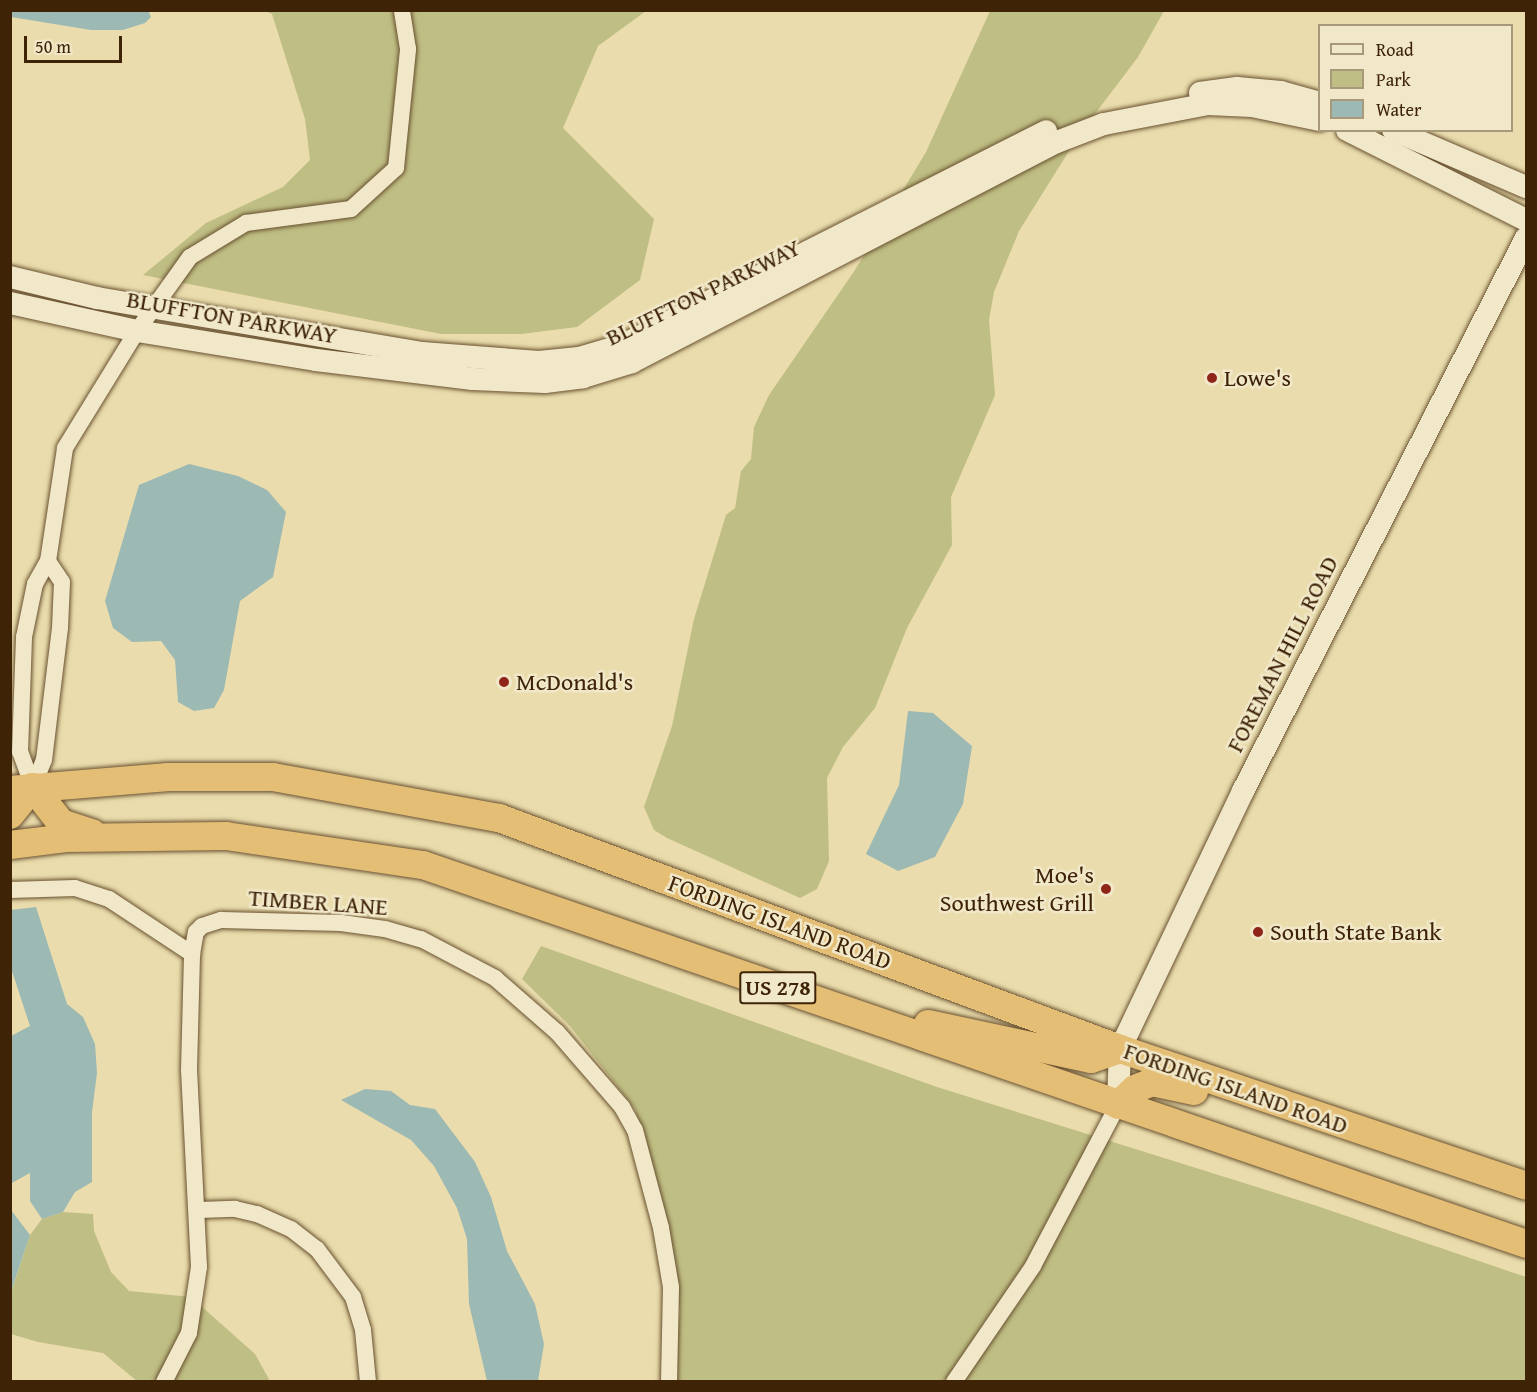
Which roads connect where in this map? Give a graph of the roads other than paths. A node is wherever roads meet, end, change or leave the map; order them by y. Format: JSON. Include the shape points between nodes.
{"nodes":[{"id":1,"x":402,"y":10,"type":"edge"},
{"id":2,"x":1318,"y":102,"type":"edge"},
{"id":3,"x":1318,"y":120,"type":"edge"},
{"id":4,"x":1351,"y":132,"type":"edge"},
{"id":5,"x":1398,"y":132,"type":"edge"},
{"id":6,"x":1527,"y":187,"type":"edge"},
{"id":7,"x":1527,"y":220,"type":"edge"},
{"id":8,"x":1527,"y":238,"type":"edge"},
{"id":9,"x":10,"y":277,"type":"edge"},
{"id":10,"x":10,"y":303,"type":"edge"},
{"id":11,"x":153,"y":307,"type":"junction"},
{"id":12,"x":137,"y":331,"type":"junction"},
{"id":13,"x":48,"y":561,"type":"junction"},
{"id":14,"x":22,"y":692,"type":"junction"},
{"id":15,"x":51,"y":696,"type":"junction"},
{"id":16,"x":22,"y":789,"type":"edge"},
{"id":17,"x":10,"y":815,"type":"edge"},
{"id":18,"x":107,"y":838,"type":"junction"},
{"id":19,"x":10,"y":844,"type":"edge"},
{"id":20,"x":10,"y":890,"type":"edge"},
{"id":21,"x":192,"y":954,"type":"junction"},
{"id":22,"x":800,"y":996,"type":"junction"},
{"id":23,"x":1120,"y":1049,"type":"junction"},
{"id":24,"x":1119,"y":1105,"type":"junction"},
{"id":25,"x":1405,"y":1145,"type":"junction"},
{"id":26,"x":1527,"y":1186,"type":"edge"},
{"id":27,"x":199,"y":1210,"type":"junction"},
{"id":28,"x":1527,"y":1244,"type":"edge"},
{"id":29,"x":164,"y":1382,"type":"edge"},
{"id":30,"x":368,"y":1382,"type":"edge"},
{"id":31,"x":669,"y":1382,"type":"edge"},
{"id":32,"x":954,"y":1382,"type":"edge"}],
"edges":[{"from":1,"to":11,"type":"street","via":[[408,49],[396,168],[351,209],[246,223],[190,257]]},
{"from":2,"to":11,"type":"main road","name":"BLUFFTON PARKWAY","via":[[1281,92],[1237,88],[1079,118],[1038,135],[623,345],[579,358],[539,362],[422,353]]},
{"from":3,"to":12,"type":"main road","name":"BLUFFTON PARKWAY","via":[[1252,106],[1208,104],[1104,124],[1057,141],[632,362],[583,376],[545,382],[473,380]]},
{"from":4,"to":7,"type":"main road"},
{"from":5,"to":6,"type":"main road"},
{"from":8,"to":23,"type":"main road","name":"FOREMAN HILL ROAD","via":[[1243,791]]},
{"from":9,"to":11,"type":"main road","name":"BLUFFTON PARKWAY"},
{"from":10,"to":12,"type":"main road","name":"BLUFFTON PARKWAY"},
{"from":11,"to":12,"type":"street"},
{"from":12,"to":13,"type":"street","via":[[64,448]]},
{"from":13,"to":14,"type":"street","via":[[34,584],[24,637]]},
{"from":13,"to":15,"type":"street","via":[[62,582]]},
{"from":14,"to":15,"type":"street"},
{"from":14,"to":16,"type":"street"},
{"from":15,"to":16,"type":"street","via":[[44,760]]},
{"from":16,"to":17,"type":"highway"},
{"from":16,"to":18,"type":"highway","via":[[61,823]]},
{"from":16,"to":23,"type":"highway","name":"FORDING ISLAND ROAD","number":"US 278","via":[[168,777],[273,777],[499,818]]},
{"from":18,"to":19,"type":"highway","number":"US 278"},
{"from":18,"to":22,"type":"highway","number":"US 278","via":[[226,836],[423,865]]},
{"from":20,"to":21,"type":"street","via":[[75,888],[109,899]]},
{"from":21,"to":27,"type":"street","name":"TIMBER LANE","via":[[189,1070]]},
{"from":21,"to":31,"type":"street","name":"TIMBER LANE","via":[[196,932],[213,921],[369,926],[435,945],[477,966],[526,1002],[591,1069],[635,1130],[661,1228],[671,1287]]},
{"from":22,"to":23,"type":"highway","via":[[1091,1059]]},
{"from":22,"to":24,"type":"highway","number":"US 278"},
{"from":23,"to":24,"type":"main road","name":"FOREMAN HILL ROAD"},
{"from":23,"to":25,"type":"highway","name":"FORDING ISLAND ROAD","number":"US 278"},
{"from":24,"to":25,"type":"highway","via":[[1136,1089],[1152,1082],[1168,1084]]},
{"from":24,"to":28,"type":"highway","number":"US 278"},
{"from":24,"to":32,"type":"street","via":[[1033,1266]]},
{"from":25,"to":26,"type":"highway","name":"FORDING ISLAND ROAD","number":"US 278"},
{"from":27,"to":29,"type":"street","name":"TIMBER LANE","via":[[195,1311],[180,1355]]},
{"from":27,"to":30,"type":"street","via":[[235,1209],[257,1214],[291,1229],[317,1249],[353,1298],[363,1330]]}]}
